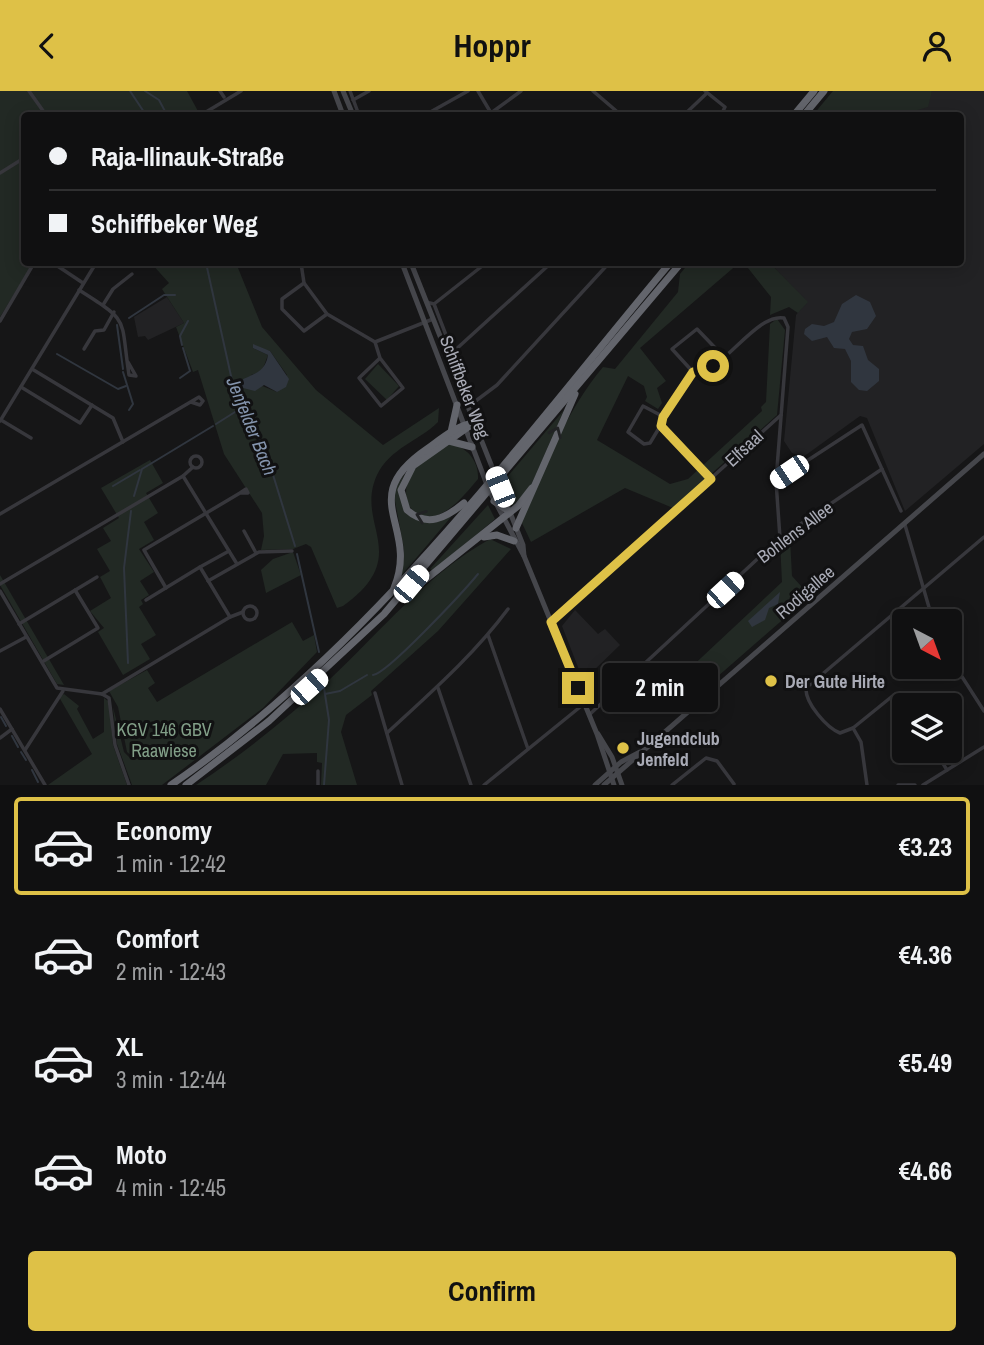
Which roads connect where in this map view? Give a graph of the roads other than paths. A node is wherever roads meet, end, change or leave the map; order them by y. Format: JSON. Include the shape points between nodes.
{"nodes":[{"id":1,"x":29,"y":91,"type":"edge"},
{"id":2,"x":220,"y":91,"type":"edge"},
{"id":3,"x":241,"y":91,"type":"edge"},
{"id":4,"x":334,"y":91,"type":"edge"},
{"id":5,"x":343,"y":91,"type":"edge"},
{"id":6,"x":350,"y":91,"type":"edge"},
{"id":7,"x":369,"y":91,"type":"edge"},
{"id":8,"x":468,"y":91,"type":"edge"},
{"id":9,"x":478,"y":91,"type":"edge"},
{"id":10,"x":521,"y":91,"type":"edge"},
{"id":11,"x":593,"y":91,"type":"edge"},
{"id":12,"x":814,"y":91,"type":"edge"},
{"id":13,"x":824,"y":91,"type":"edge"},
{"id":14,"x":706,"y":92,"type":"edge"},
{"id":15,"x":224,"y":97,"type":"dead end"},
{"id":16,"x":353,"y":100,"type":"junction"},
{"id":17,"x":44,"y":112,"type":"edge"},
{"id":18,"x":206,"y":112,"type":"edge"},
{"id":19,"x":343,"y":112,"type":"edge"},
{"id":20,"x":352,"y":112,"type":"edge"},
{"id":21,"x":358,"y":112,"type":"edge"},
{"id":22,"x":430,"y":112,"type":"edge"},
{"id":23,"x":490,"y":112,"type":"edge"},
{"id":24,"x":494,"y":112,"type":"edge"},
{"id":25,"x":618,"y":112,"type":"edge"},
{"id":26,"x":687,"y":112,"type":"edge"},
{"id":27,"x":723,"y":112,"type":"edge"},
{"id":28,"x":796,"y":112,"type":"edge"},
{"id":29,"x":806,"y":112,"type":"edge"},
{"id":30,"x":21,"y":160,"type":"edge"},
{"id":31,"x":0,"y":173,"type":"edge"},
{"id":32,"x":32,"y":266,"type":"edge"},
{"id":33,"x":58,"y":266,"type":"edge"},
{"id":34,"x":94,"y":266,"type":"edge"},
{"id":35,"x":301,"y":266,"type":"edge"},
{"id":36,"x":403,"y":266,"type":"edge"},
{"id":37,"x":413,"y":266,"type":"edge"},
{"id":38,"x":481,"y":266,"type":"edge"},
{"id":39,"x":548,"y":266,"type":"edge"},
{"id":40,"x":606,"y":266,"type":"edge"},
{"id":41,"x":667,"y":266,"type":"edge"},
{"id":42,"x":678,"y":266,"type":"edge"},
{"id":43,"x":132,"y":274,"type":"dead end"},
{"id":44,"x":83,"y":283,"type":"junction"},
{"id":45,"x":304,"y":283,"type":"junction"},
{"id":46,"x":79,"y":290,"type":"junction"},
{"id":47,"x":426,"y":302,"type":"junction"},
{"id":48,"x":434,"y":304,"type":"junction"},
{"id":49,"x":103,"y":305,"type":"junction"},
{"id":50,"x":114,"y":312,"type":"junction"},
{"id":51,"x":327,"y":314,"type":"junction"},
{"id":52,"x":433,"y":319,"type":"junction"},
{"id":53,"x":0,"y":321,"type":"edge"},
{"id":54,"x":425,"y":322,"type":"junction"},
{"id":55,"x":375,"y":342,"type":"junction"},
{"id":56,"x":84,"y":349,"type":"dead end"},
{"id":57,"x":453,"y":352,"type":"junction"},
{"id":58,"x":723,"y":356,"type":"junction"},
{"id":59,"x":380,"y":358,"type":"junction"},
{"id":60,"x":128,"y":362,"type":"dead end"},
{"id":61,"x":32,"y":369,"type":"junction"},
{"id":62,"x":693,"y":372,"type":"junction"},
{"id":63,"x":584,"y":378,"type":"junction"},
{"id":64,"x":21,"y":387,"type":"junction"},
{"id":65,"x":191,"y":402,"type":"dead end"},
{"id":66,"x":473,"y":403,"type":"junction"},
{"id":67,"x":92,"y":405,"type":"junction"},
{"id":68,"x":457,"y":405,"type":"junction"},
{"id":69,"x":781,"y":415,"type":"junction"},
{"id":70,"x":663,"y":417,"type":"junction"},
{"id":71,"x":0,"y":420,"type":"edge"},
{"id":72,"x":474,"y":423,"type":"junction"},
{"id":73,"x":661,"y":426,"type":"junction"},
{"id":74,"x":465,"y":428,"type":"junction"},
{"id":75,"x":451,"y":432,"type":"junction"},
{"id":76,"x":31,"y":438,"type":"dead end"},
{"id":77,"x":448,"y":441,"type":"junction"},
{"id":78,"x":481,"y":441,"type":"junction"},
{"id":79,"x":123,"y":442,"type":"junction"},
{"id":80,"x":472,"y":447,"type":"junction"},
{"id":81,"x":984,"y":454,"type":"edge"},
{"id":82,"x":194,"y":467,"type":"dead end"},
{"id":83,"x":882,"y":470,"type":"junction"},
{"id":84,"x":183,"y":476,"type":"junction"},
{"id":85,"x":711,"y":479,"type":"junction"},
{"id":86,"x":776,"y":481,"type":"junction"},
{"id":87,"x":532,"y":488,"type":"junction"},
{"id":88,"x":482,"y":492,"type":"junction"},
{"id":89,"x":240,"y":493,"type":"dead end"},
{"id":90,"x":494,"y":501,"type":"junction"},
{"id":91,"x":901,"y":511,"type":"dead end"},
{"id":92,"x":510,"y":512,"type":"junction"},
{"id":93,"x":206,"y":513,"type":"junction"},
{"id":94,"x":0,"y":514,"type":"edge"},
{"id":95,"x":502,"y":520,"type":"junction"},
{"id":96,"x":905,"y":524,"type":"junction"},
{"id":97,"x":516,"y":528,"type":"junction"},
{"id":98,"x":244,"y":531,"type":"dead end"},
{"id":99,"x":984,"y":537,"type":"edge"},
{"id":100,"x":780,"y":538,"type":"junction"},
{"id":101,"x":477,"y":540,"type":"junction"},
{"id":102,"x":514,"y":541,"type":"junction"},
{"id":103,"x":229,"y":551,"type":"junction"},
{"id":104,"x":292,"y":551,"type":"dead end"},
{"id":105,"x":256,"y":553,"type":"junction"},
{"id":106,"x":524,"y":556,"type":"junction"},
{"id":107,"x":237,"y":564,"type":"junction"},
{"id":108,"x":200,"y":567,"type":"junction"},
{"id":109,"x":97,"y":577,"type":"dead end"},
{"id":110,"x":208,"y":581,"type":"junction"},
{"id":111,"x":0,"y":584,"type":"edge"},
{"id":112,"x":166,"y":588,"type":"junction"},
{"id":113,"x":75,"y":590,"type":"junction"},
{"id":114,"x":0,"y":591,"type":"edge"},
{"id":115,"x":923,"y":591,"type":"junction"},
{"id":116,"x":391,"y":595,"type":"junction"},
{"id":117,"x":146,"y":600,"type":"dead end"},
{"id":118,"x":508,"y":609,"type":"dead end"},
{"id":119,"x":929,"y":609,"type":"edge"},
{"id":120,"x":243,"y":612,"type":"junction"},
{"id":121,"x":384,"y":614,"type":"junction"},
{"id":122,"x":230,"y":617,"type":"junction"},
{"id":123,"x":551,"y":622,"type":"junction"},
{"id":124,"x":19,"y":624,"type":"junction"},
{"id":125,"x":488,"y":635,"type":"junction"},
{"id":126,"x":26,"y":637,"type":"junction"},
{"id":127,"x":0,"y":651,"type":"edge"},
{"id":128,"x":41,"y":662,"type":"junction"},
{"id":129,"x":962,"y":677,"type":"edge"},
{"id":130,"x":438,"y":687,"type":"junction"},
{"id":131,"x":64,"y":691,"type":"junction"},
{"id":132,"x":375,"y":693,"type":"dead end"},
{"id":133,"x":102,"y":694,"type":"junction"},
{"id":134,"x":892,"y":696,"type":"edge"},
{"id":135,"x":585,"y":703,"type":"junction"},
{"id":136,"x":0,"y":709,"type":"edge"},
{"id":137,"x":984,"y":711,"type":"edge"},
{"id":138,"x":589,"y":715,"type":"junction"},
{"id":139,"x":853,"y":727,"type":"junction"},
{"id":140,"x":12,"y":729,"type":"junction"},
{"id":141,"x":387,"y":733,"type":"junction"},
{"id":142,"x":597,"y":734,"type":"junction"},
{"id":143,"x":0,"y":738,"type":"edge"},
{"id":144,"x":984,"y":747,"type":"edge"},
{"id":145,"x":527,"y":749,"type":"junction"},
{"id":146,"x":24,"y":750,"type":"junction"},
{"id":147,"x":643,"y":750,"type":"junction"},
{"id":148,"x":943,"y":763,"type":"edge"},
{"id":149,"x":616,"y":767,"type":"junction"},
{"id":150,"x":947,"y":770,"type":"junction"},
{"id":151,"x":318,"y":771,"type":"dead end"},
{"id":152,"x":609,"y":772,"type":"junction"},
{"id":153,"x":618,"y":774,"type":"junction"},
{"id":154,"x":613,"y":782,"type":"edge"},
{"id":155,"x":734,"y":784,"type":"edge"},
{"id":156,"x":45,"y":785,"type":"edge"},
{"id":157,"x":129,"y":785,"type":"edge"},
{"id":158,"x":171,"y":785,"type":"edge"},
{"id":159,"x":186,"y":785,"type":"edge"},
{"id":160,"x":318,"y":785,"type":"edge"},
{"id":161,"x":402,"y":785,"type":"edge"},
{"id":162,"x":471,"y":785,"type":"edge"},
{"id":163,"x":484,"y":785,"type":"edge"},
{"id":164,"x":595,"y":785,"type":"edge"},
{"id":165,"x":604,"y":785,"type":"edge"},
{"id":166,"x":622,"y":785,"type":"edge"},
{"id":167,"x":672,"y":785,"type":"edge"},
{"id":168,"x":867,"y":785,"type":"edge"},
{"id":169,"x":898,"y":785,"type":"edge"},
{"id":170,"x":915,"y":785,"type":"edge"},
{"id":171,"x":923,"y":785,"type":"edge"}],
"edges":[{"from":1,"to":17,"type":"street"},
{"from":2,"to":15,"type":"street"},
{"from":3,"to":18,"type":"street"},
{"from":4,"to":19,"type":"main road"},
{"from":5,"to":20,"type":"main road"},
{"from":6,"to":16,"type":"street"},
{"from":7,"to":16,"type":"street"},
{"from":8,"to":22,"type":"street"},
{"from":9,"to":23,"type":"street"},
{"from":10,"to":24,"type":"street"},
{"from":11,"to":25,"type":"street"},
{"from":12,"to":28,"type":"highway"},
{"from":13,"to":29,"type":"highway"},
{"from":14,"to":26,"type":"street"},
{"from":14,"to":27,"type":"street"},
{"from":16,"to":21,"type":"street"},
{"from":30,"to":31,"type":"street"},
{"from":32,"to":53,"type":"street"},
{"from":33,"to":44,"type":"street"},
{"from":34,"to":44,"type":"street"},
{"from":35,"to":45,"type":"street"},
{"from":36,"to":54,"type":"main road","name":"Schiffbeker Weg"},
{"from":37,"to":47,"type":"main road","name":"Schiffbeker Weg"},
{"from":38,"to":48,"type":"street"},
{"from":39,"to":57,"type":"street"},
{"from":40,"to":66,"type":"street","via":[[505,377]]},
{"from":41,"to":88,"type":"highway"},
{"from":42,"to":63,"type":"highway"},
{"from":43,"to":49,"type":"street","via":[[113,289]]},
{"from":44,"to":46,"type":"street"},
{"from":45,"to":51,"type":"street"},
{"from":45,"to":51,"type":"street","via":[[282,299],[282,309],[304,331]]},
{"from":46,"to":49,"type":"street"},
{"from":46,"to":61,"type":"street"},
{"from":47,"to":48,"type":"street"},
{"from":47,"to":52,"type":"main road","name":"Schiffbeker Weg"},
{"from":48,"to":57,"type":"street","name":"Schiffbeker Weg"},
{"from":49,"to":50,"type":"street"},
{"from":50,"to":56,"type":"street","via":[[104,330],[95,331]]},
{"from":50,"to":60,"type":"street","via":[[124,329]]},
{"from":51,"to":55,"type":"street"},
{"from":52,"to":54,"type":"street"},
{"from":52,"to":72,"type":"main road","name":"Schiffbeker Weg"},
{"from":54,"to":55,"type":"street"},
{"from":54,"to":68,"type":"main road","name":"Schiffbeker Weg"},
{"from":55,"to":59,"type":"street"},
{"from":57,"to":66,"type":"street","name":"Schiffbeker Weg"},
{"from":58,"to":62,"type":"street","via":[[709,368]]},
{"from":58,"to":62,"type":"street","via":[[697,329],[672,349]]},
{"from":58,"to":69,"type":"street","via":[[774,319],[784,318],[788,327]]},
{"from":59,"to":59,"type":"street","via":[[359,378],[381,405],[403,388]]},
{"from":61,"to":64,"type":"street"},
{"from":61,"to":67,"type":"street"},
{"from":62,"to":70,"type":"street"},
{"from":87,"to":63,"type":"highway","one_way":true},
{"from":63,"to":88,"type":"highway","via":[[502,477]]},
{"from":64,"to":67,"type":"street","via":[[80,423]]},
{"from":64,"to":71,"type":"street"},
{"from":65,"to":79,"type":"street"},
{"from":66,"to":78,"type":"street","name":"Schiffbeker Weg"},
{"from":67,"to":79,"type":"street","via":[[113,418]]},
{"from":68,"to":74,"type":"main road","name":"Schiffbeker Weg"},
{"from":68,"to":75,"type":"highway"},
{"from":69,"to":85,"type":"street","name":"Elfsaal"},
{"from":69,"to":86,"type":"street"},
{"from":70,"to":73,"type":"street"},
{"from":70,"to":73,"type":"street","via":[[643,406],[628,432],[648,444]]},
{"from":71,"to":76,"type":"street"},
{"from":72,"to":74,"type":"highway"},
{"from":72,"to":78,"type":"main road","name":"Schiffbeker Weg"},
{"from":73,"to":85,"type":"street"},
{"from":74,"to":75,"type":"highway"},
{"from":74,"to":77,"type":"highway"},
{"from":74,"to":80,"type":"main road","name":"Schiffbeker Weg"},
{"from":75,"to":116,"type":"highway","via":[[413,458],[393,480],[391,504],[402,558]]},
{"from":77,"to":80,"type":"highway"},
{"from":88,"to":77,"type":"highway","one_way":true,"via":[[438,520],[419,518],[405,506],[401,490],[405,475]]},
{"from":78,"to":92,"type":"main road","name":"Schiffbeker Weg"},
{"from":79,"to":94,"type":"street"},
{"from":80,"to":90,"type":"main road","name":"Schiffbeker Weg"},
{"from":81,"to":96,"type":"main road","name":"Rodigallee"},
{"from":82,"to":84,"type":"street"},
{"from":83,"to":86,"type":"street","via":[[864,427],[858,426]]},
{"from":83,"to":91,"type":"street"},
{"from":83,"to":100,"type":"street","name":"Bohlens Allee"},
{"from":84,"to":93,"type":"street"},
{"from":84,"to":111,"type":"street"},
{"from":85,"to":123,"type":"street","name":"Elfsaal"},
{"from":86,"to":100,"type":"street"},
{"from":87,"to":92,"type":"highway"},
{"from":87,"to":97,"type":"highway"},
{"from":88,"to":116,"type":"highway"},
{"from":88,"to":121,"type":"highway"},
{"from":89,"to":93,"type":"street"},
{"from":90,"to":92,"type":"highway"},
{"from":90,"to":95,"type":"main road","name":"Schiffbeker Weg"},
{"from":92,"to":95,"type":"highway"},
{"from":92,"to":97,"type":"main road","name":"Schiffbeker Weg"},
{"from":93,"to":103,"type":"street"},
{"from":93,"to":112,"type":"street","via":[[144,550]]},
{"from":95,"to":101,"type":"highway"},
{"from":95,"to":102,"type":"main road","name":"Schiffbeker Weg"},
{"from":96,"to":115,"type":"street"},
{"from":96,"to":147,"type":"main road","name":"Rodigallee"},
{"from":97,"to":106,"type":"main road","name":"Schiffbeker Weg"},
{"from":98,"to":105,"type":"street"},
{"from":99,"to":115,"type":"street"},
{"from":100,"to":138,"type":"street","name":"Bohlens Allee"},
{"from":101,"to":102,"type":"highway","via":[[497,535]]},
{"from":101,"to":121,"type":"highway"},
{"from":102,"to":106,"type":"main road","name":"Schiffbeker Weg"},
{"from":103,"to":107,"type":"street"},
{"from":103,"to":108,"type":"street"},
{"from":104,"to":105,"type":"street"},
{"from":105,"to":107,"type":"street"},
{"from":106,"to":123,"type":"main road","name":"Schiffbeker Weg"},
{"from":107,"to":110,"type":"street"},
{"from":108,"to":110,"type":"street"},
{"from":108,"to":112,"type":"street"},
{"from":109,"to":113,"type":"street"},
{"from":110,"to":122,"type":"street"},
{"from":112,"to":117,"type":"street"},
{"from":113,"to":124,"type":"street"},
{"from":113,"to":128,"type":"street","via":[[98,628]]},
{"from":114,"to":124,"type":"street"},
{"from":115,"to":119,"type":"street"},
{"from":115,"to":139,"type":"street","via":[[806,688],[807,699],[833,730],[840,733]]},
{"from":116,"to":158,"type":"highway","via":[[264,716]]},
{"from":118,"to":125,"type":"street"},
{"from":120,"to":120,"type":"street","via":[[249,620],[258,613],[251,606]]},
{"from":120,"to":122,"type":"street"},
{"from":121,"to":159,"type":"highway","via":[[269,721]]},
{"from":122,"to":133,"type":"street"},
{"from":123,"to":135,"type":"main road","name":"Schiffbeker Weg"},
{"from":124,"to":126,"type":"street"},
{"from":125,"to":130,"type":"street"},
{"from":125,"to":145,"type":"street"},
{"from":126,"to":127,"type":"street"},
{"from":126,"to":128,"type":"street"},
{"from":128,"to":131,"type":"street","via":[[57,688]]},
{"from":129,"to":137,"type":"street"},
{"from":130,"to":141,"type":"street"},
{"from":130,"to":162,"type":"street"},
{"from":131,"to":133,"type":"street"},
{"from":131,"to":146,"type":"street"},
{"from":132,"to":141,"type":"street"},
{"from":133,"to":157,"type":"street","via":[[111,703],[115,745]]},
{"from":134,"to":139,"type":"street"},
{"from":135,"to":138,"type":"main road","name":"Schiffbeker Weg"},
{"from":135,"to":145,"type":"street"},
{"from":136,"to":140,"type":"street"},
{"from":138,"to":142,"type":"main road","name":"Schiffbeker Weg"},
{"from":139,"to":168,"type":"street","via":[[861,742]]},
{"from":140,"to":143,"type":"street"},
{"from":140,"to":146,"type":"street"},
{"from":141,"to":161,"type":"street"},
{"from":142,"to":149,"type":"main road","name":"Schiffbeker Weg"},
{"from":142,"to":152,"type":"main road","name":"Schiffbeker Weg"},
{"from":144,"to":150,"type":"street"},
{"from":145,"to":163,"type":"street"},
{"from":146,"to":156,"type":"street"},
{"from":147,"to":149,"type":"main road","name":"Rodigallee"},
{"from":147,"to":153,"type":"main road","name":"Rodigallee"},
{"from":148,"to":150,"type":"street"},
{"from":149,"to":152,"type":"main road","name":"Rodigallee"},
{"from":149,"to":153,"type":"main road","name":"Schiffbeker Weg"},
{"from":150,"to":171,"type":"street"},
{"from":151,"to":160,"type":"street"},
{"from":152,"to":154,"type":"main road","name":"Schiffbeker Weg"},
{"from":152,"to":164,"type":"main road","name":"Rodigallee"},
{"from":153,"to":154,"type":"main road","name":"Rodigallee"},
{"from":153,"to":166,"type":"main road","name":"Schiffbeker Weg"},
{"from":154,"to":165,"type":"main road","name":"Rodigallee"},
{"from":155,"to":167,"type":"street","via":[[717,761],[706,758]]},
{"from":169,"to":170,"type":"street"}]}
